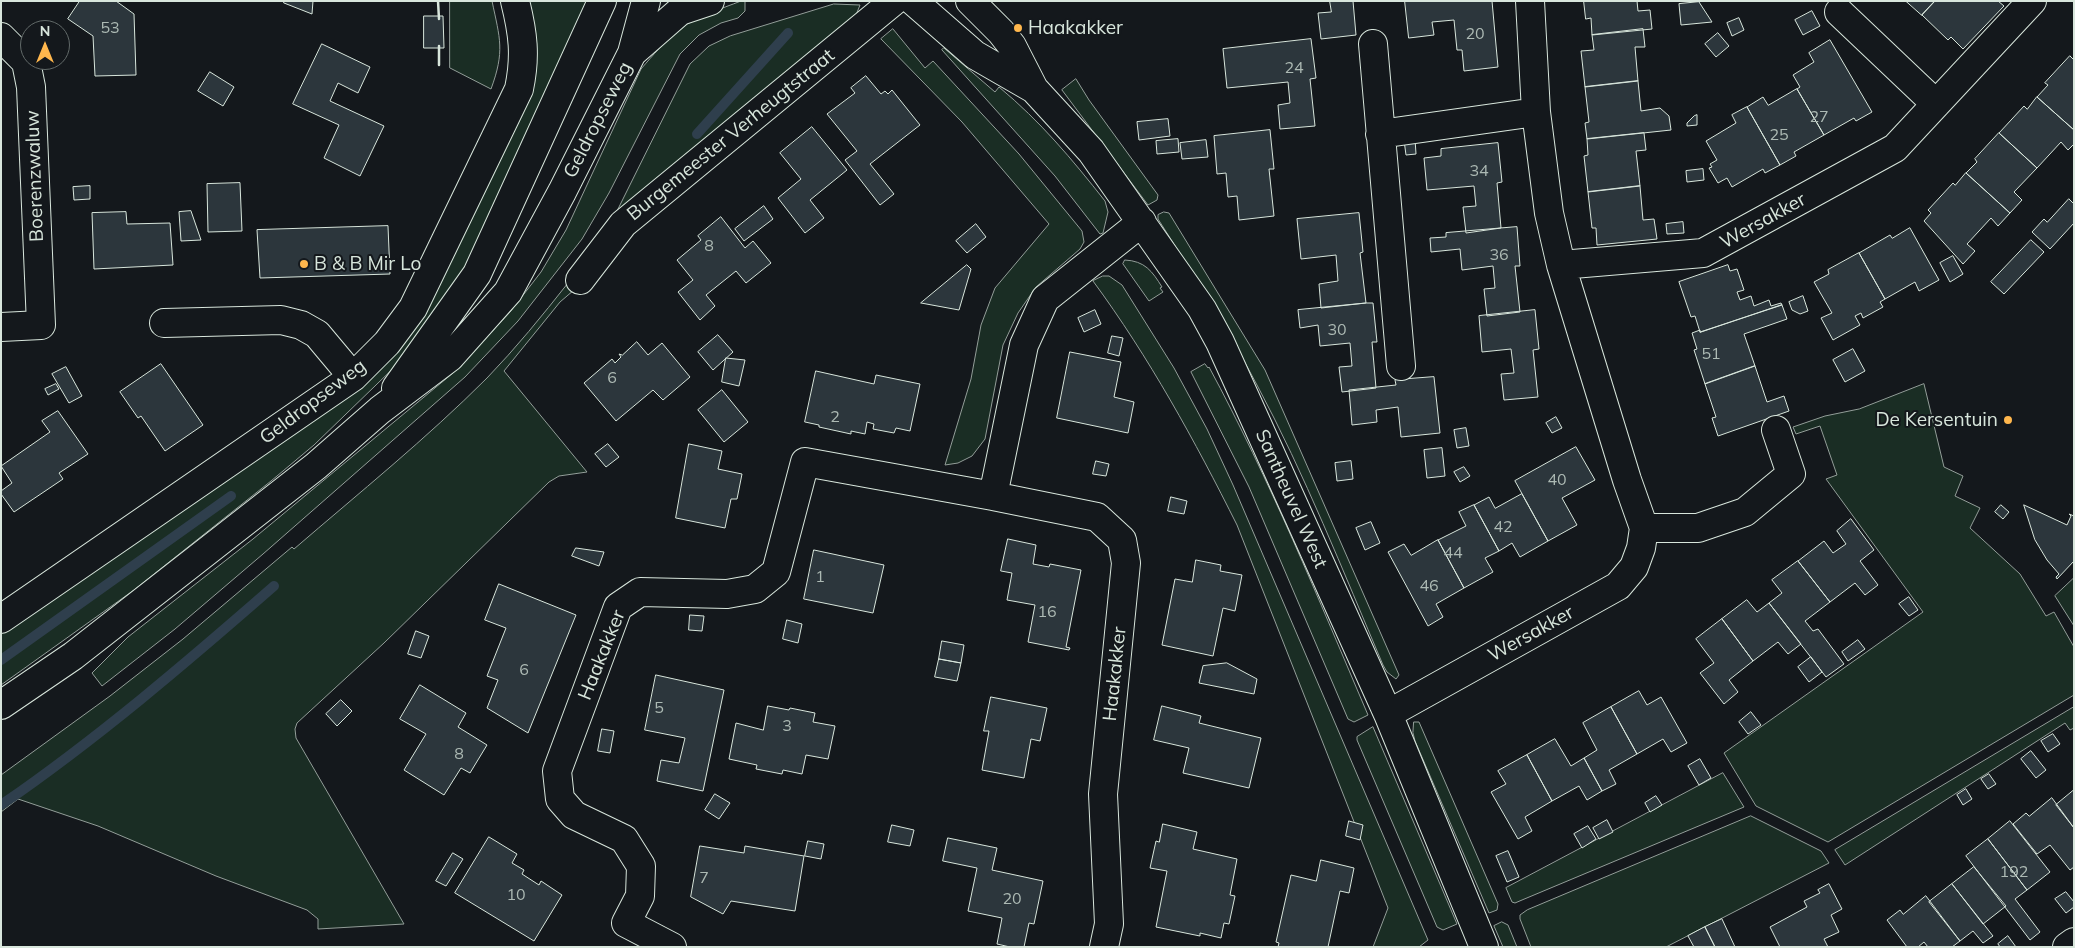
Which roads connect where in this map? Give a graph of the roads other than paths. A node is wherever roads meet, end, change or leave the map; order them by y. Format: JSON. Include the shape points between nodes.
{"nodes":[{"id":1,"x":515,"y":1,"type":"edge"},
{"id":2,"x":602,"y":1,"type":"edge"},
{"id":3,"x":646,"y":1,"type":"edge"},
{"id":4,"x":710,"y":1,"type":"edge"},
{"id":5,"x":894,"y":1,"type":"edge"},
{"id":6,"x":913,"y":1,"type":"edge"},
{"id":7,"x":970,"y":1,"type":"edge"},
{"id":8,"x":1530,"y":1,"type":"edge"},
{"id":9,"x":2032,"y":1,"type":"edge"},
{"id":10,"x":1839,"y":12,"type":"dead end"},
{"id":11,"x":1,"y":37,"type":"edge"},
{"id":12,"x":1373,"y":44,"type":"dead end"},
{"id":13,"x":632,"y":53,"type":"junction"},
{"id":14,"x":1034,"y":88,"type":"junction"},
{"id":15,"x":1936,"y":104,"type":"junction"},
{"id":16,"x":1536,"y":112,"type":"junction"},
{"id":17,"x":1380,"y":134,"type":"junction"},
{"id":18,"x":1142,"y":222,"type":"junction"},
{"id":19,"x":1561,"y":265,"type":"junction"},
{"id":20,"x":580,"y":280,"type":"dead end"},
{"id":21,"x":164,"y":322,"type":"dead end"},
{"id":22,"x":1,"y":327,"type":"edge"},
{"id":23,"x":1401,"y":366,"type":"dead end"},
{"id":24,"x":353,"y":376,"type":"junction"},
{"id":25,"x":380,"y":410,"type":"junction"},
{"id":26,"x":1776,"y":430,"type":"dead end"},
{"id":27,"x":993,"y":496,"type":"junction"},
{"id":28,"x":1644,"y":528,"type":"junction"},
{"id":29,"x":1,"y":619,"type":"edge"},
{"id":30,"x":1,"y":705,"type":"edge"},
{"id":31,"x":1388,"y":714,"type":"junction"},
{"id":32,"x":2074,"y":942,"type":"edge"},
{"id":33,"x":672,"y":947,"type":"edge"},
{"id":34,"x":1104,"y":947,"type":"edge"},
{"id":35,"x":1484,"y":947,"type":"edge"},
{"id":36,"x":2067,"y":947,"type":"edge"}],
"edges":[{"from":1,"to":24,"type":"street","name":"Geldropseweg","via":[[524,46],[519,88],[413,308],[387,343]]},
{"from":2,"to":25,"type":"street","name":"Geldropseweg","via":[[477,274]]},
{"from":3,"to":13,"type":"street","name":"Geldropseweg"},
{"from":4,"to":13,"type":"street","via":[[680,11]]},
{"from":5,"to":20,"type":"street","name":"Burgemeester Verheugtstraat","via":[[623,224]]},
{"from":6,"to":14,"type":"street","name":"Santheuvel West","via":[[975,55]]},
{"from":7,"to":14,"type":"street","name":"Santheuvel West","via":[[1002,32]]},
{"from":8,"to":16,"type":"street"},
{"from":9,"to":15,"type":"street","name":"Wersakker"},
{"from":10,"to":15,"type":"street"},
{"from":11,"to":22,"type":"street","name":"Boerenzwaluw","via":[[26,62],[31,87],[41,326]]},
{"from":12,"to":17,"type":"street"},
{"from":13,"to":25,"type":"street","name":"Geldropseweg","via":[[508,292],[450,357]]},
{"from":14,"to":18,"type":"street","name":"Santheuvel West","via":[[1091,151]]},
{"from":15,"to":19,"type":"street","name":"Wersakker","via":[[1895,148],[1703,254]]},
{"from":16,"to":17,"type":"street"},
{"from":16,"to":19,"type":"street","via":[[1549,213]]},
{"from":17,"to":23,"type":"street"},
{"from":18,"to":27,"type":"street","via":[[1045,299],[1024,345]]},
{"from":18,"to":31,"type":"street","name":"Santheuvel West","via":[[1202,309],[1220,342]]},
{"from":19,"to":28,"type":"street"},
{"from":21,"to":24,"type":"street","via":[[281,320],[301,325],[317,334]]},
{"from":24,"to":29,"type":"street","name":"Geldropseweg"},
{"from":25,"to":30,"type":"street","name":"Geldropseweg","via":[[316,466],[81,650]]},
{"from":26,"to":28,"type":"street","via":[[1791,474],[1745,512],[1698,528]]},
{"from":27,"to":33,"type":"street","name":"Haakakker","via":[[805,462],[776,572],[755,588],[727,594],[640,592],[618,607],[557,771],[560,799],[574,815],[624,839],[642,866],[640,896],[626,923]]},
{"from":27,"to":34,"type":"street","name":"Haakakker","via":[[1097,517],[1122,540],[1126,563],[1103,794],[1109,924]]},
{"from":28,"to":31,"type":"street","name":"Wersakker","via":[[1634,567],[1618,586]]},
{"from":31,"to":35,"type":"street","name":"Santheuvel West"},
{"from":32,"to":36,"type":"street"}]}
